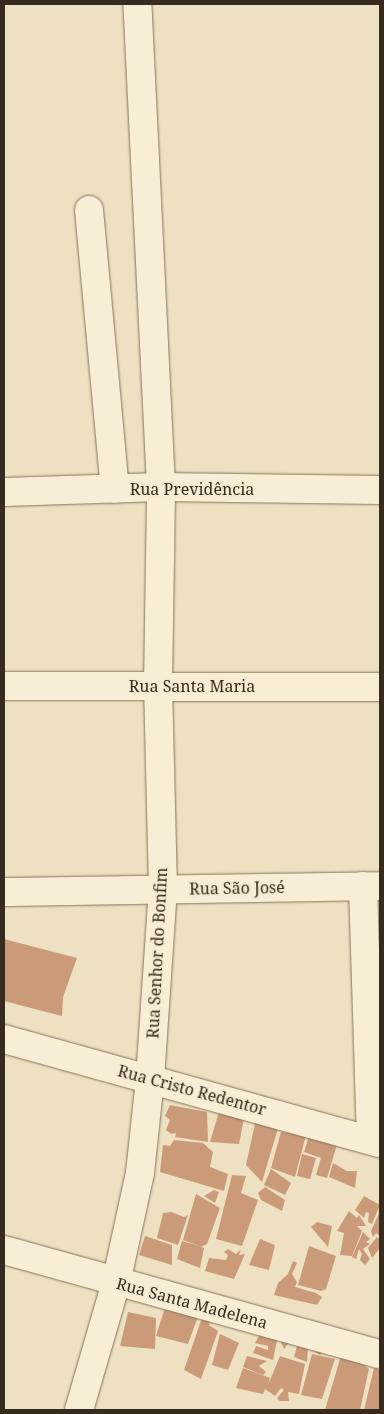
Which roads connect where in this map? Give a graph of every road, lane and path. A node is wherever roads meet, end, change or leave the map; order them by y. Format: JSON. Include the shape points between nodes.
{"nodes":[{"id":1,"x":137,"y":4,"type":"edge"},
{"id":2,"x":89,"y":210,"type":"dead end"},
{"id":3,"x":161,"y":487,"type":"junction"},
{"id":4,"x":115,"y":489,"type":"junction"},
{"id":5,"x":380,"y":490,"type":"edge"},
{"id":6,"x":4,"y":492,"type":"edge"},
{"id":7,"x":4,"y":686,"type":"edge"},
{"id":8,"x":158,"y":686,"type":"junction"},
{"id":9,"x":380,"y":687,"type":"edge"},
{"id":10,"x":372,"y":886,"type":"edge"},
{"id":11,"x":162,"y":888,"type":"junction"},
{"id":12,"x":4,"y":892,"type":"edge"},
{"id":13,"x":4,"y":1039,"type":"edge"},
{"id":14,"x":150,"y":1079,"type":"junction"},
{"id":15,"x":376,"y":1141,"type":"edge"},
{"id":16,"x":4,"y":1250,"type":"edge"},
{"id":17,"x":116,"y":1282,"type":"junction"},
{"id":18,"x":380,"y":1354,"type":"edge"},
{"id":19,"x":79,"y":1410,"type":"edge"}],
"edges":[{"from":1,"to":3,"type":"street","name":"Rua Senhor do Bonfim"},
{"from":2,"to":4,"type":"street"},
{"from":3,"to":4,"type":"street","name":"Rua Previdência"},
{"from":3,"to":5,"type":"street","name":"Rua Previdência"},
{"from":3,"to":8,"type":"street","name":"Rua Senhor do Bonfim"},
{"from":4,"to":6,"type":"street","name":"Rua Previdência"},
{"from":7,"to":8,"type":"street","name":"Rua Santa Maria"},
{"from":8,"to":9,"type":"street","name":"Rua Santa Maria"},
{"from":8,"to":11,"type":"street","name":"Rua Senhor do Bonfim"},
{"from":10,"to":11,"type":"street","name":"Rua São José"},
{"from":10,"to":15,"type":"street"},
{"from":11,"to":12,"type":"street","name":"Rua São José"},
{"from":11,"to":14,"type":"street","name":"Rua Senhor do Bonfim"},
{"from":13,"to":14,"type":"street","name":"Rua Cristo Redentor"},
{"from":14,"to":15,"type":"street","name":"Rua Cristo Redentor"},
{"from":14,"to":17,"type":"street","name":"Rua Senhor do Bonfim","via":[[140,1173]]},
{"from":16,"to":17,"type":"street","name":"Rua Santa Madelena"},
{"from":17,"to":18,"type":"street","name":"Rua Santa Madelena"},
{"from":17,"to":19,"type":"street","name":"Rua Senhor do Bonfim"}]}
